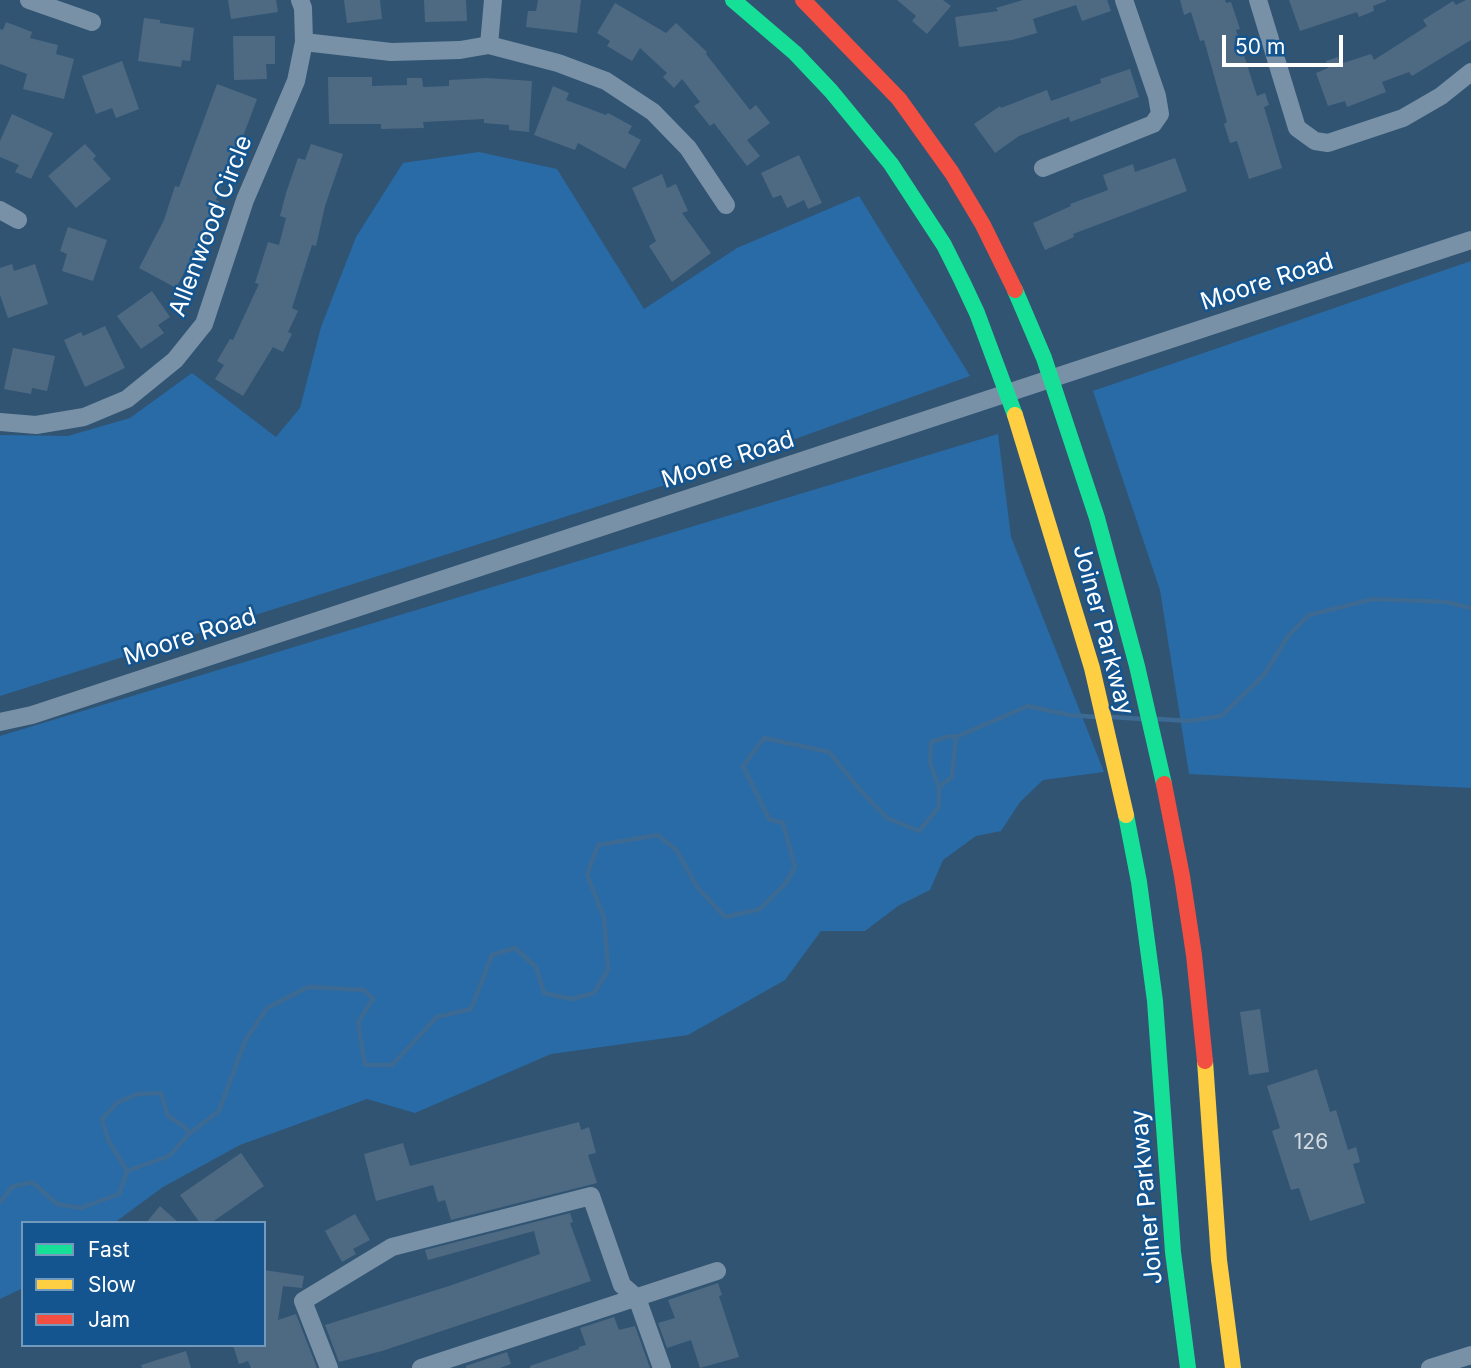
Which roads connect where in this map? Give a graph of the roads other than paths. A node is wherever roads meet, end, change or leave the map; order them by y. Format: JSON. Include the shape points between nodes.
{"nodes":[{"id":1,"x":29,"y":0,"type":"edge"},
{"id":2,"x":300,"y":0,"type":"edge"},
{"id":3,"x":493,"y":0,"type":"edge"},
{"id":4,"x":733,"y":0,"type":"edge"},
{"id":5,"x":803,"y":0,"type":"edge"},
{"id":6,"x":1124,"y":0,"type":"edge"},
{"id":7,"x":1258,"y":0,"type":"edge"},
{"id":8,"x":92,"y":22,"type":"dead end"},
{"id":9,"x":304,"y":43,"type":"junction"},
{"id":10,"x":489,"y":45,"type":"junction"},
{"id":11,"x":1471,"y":72,"type":"edge"},
{"id":12,"x":1043,"y":169,"type":"dead end"},
{"id":13,"x":726,"y":205,"type":"dead end"},
{"id":14,"x":0,"y":210,"type":"edge"},
{"id":15,"x":18,"y":220,"type":"dead end"},
{"id":16,"x":1471,"y":240,"type":"edge"},
{"id":17,"x":1052,"y":379,"type":"junction"},
{"id":18,"x":1007,"y":394,"type":"junction"},
{"id":19,"x":0,"y":422,"type":"edge"},
{"id":20,"x":0,"y":722,"type":"edge"},
{"id":21,"x":717,"y":1271,"type":"dead end"},
{"id":22,"x":637,"y":1298,"type":"junction"},
{"id":23,"x":1471,"y":1355,"type":"edge"},
{"id":24,"x":329,"y":1368,"type":"edge"},
{"id":25,"x":421,"y":1368,"type":"edge"},
{"id":26,"x":662,"y":1368,"type":"edge"},
{"id":27,"x":1188,"y":1368,"type":"edge"},
{"id":28,"x":1233,"y":1368,"type":"edge"},
{"id":29,"x":1430,"y":1368,"type":"edge"}],
"edges":[{"from":1,"to":8,"type":"street"},
{"from":2,"to":9,"type":"street","name":"Allenwood Circle"},
{"from":3,"to":10,"type":"street"},
{"from":4,"to":18,"type":"main road","name":"Joiner Parkway","via":[[795,53],[891,164],[944,245],[977,313]]},
{"from":5,"to":17,"type":"main road","name":"Joiner Parkway","via":[[899,99],[952,173],[1004,264]]},
{"from":6,"to":12,"type":"street","via":[[1160,114],[1153,124]]},
{"from":7,"to":11,"type":"street","via":[[1297,128],[1315,141],[1328,142],[1403,118]]},
{"from":9,"to":10,"type":"street","via":[[391,52]]},
{"from":9,"to":19,"type":"street","name":"Allenwood Circle","via":[[296,81],[245,200],[204,324],[175,360],[127,399],[85,417],[36,425]]},
{"from":10,"to":13,"type":"street","via":[[606,81],[653,112],[688,148]]},
{"from":14,"to":15,"type":"street"},
{"from":16,"to":17,"type":"street","name":"Moore Road"},
{"from":17,"to":18,"type":"street","name":"Moore Road"},
{"from":17,"to":28,"type":"main road","name":"Joiner Parkway","via":[[1097,518],[1162,773],[1194,955],[1219,1260]]},
{"from":18,"to":20,"type":"street","name":"Moore Road"},
{"from":18,"to":27,"type":"main road","name":"Joiner Parkway","via":[[1092,667],[1139,882],[1155,1001],[1173,1252]]},
{"from":21,"to":22,"type":"street"},
{"from":22,"to":24,"type":"street","via":[[622,1284],[591,1196],[392,1247],[303,1301]]},
{"from":22,"to":25,"type":"street"},
{"from":22,"to":26,"type":"street"},
{"from":23,"to":29,"type":"street"}]}
